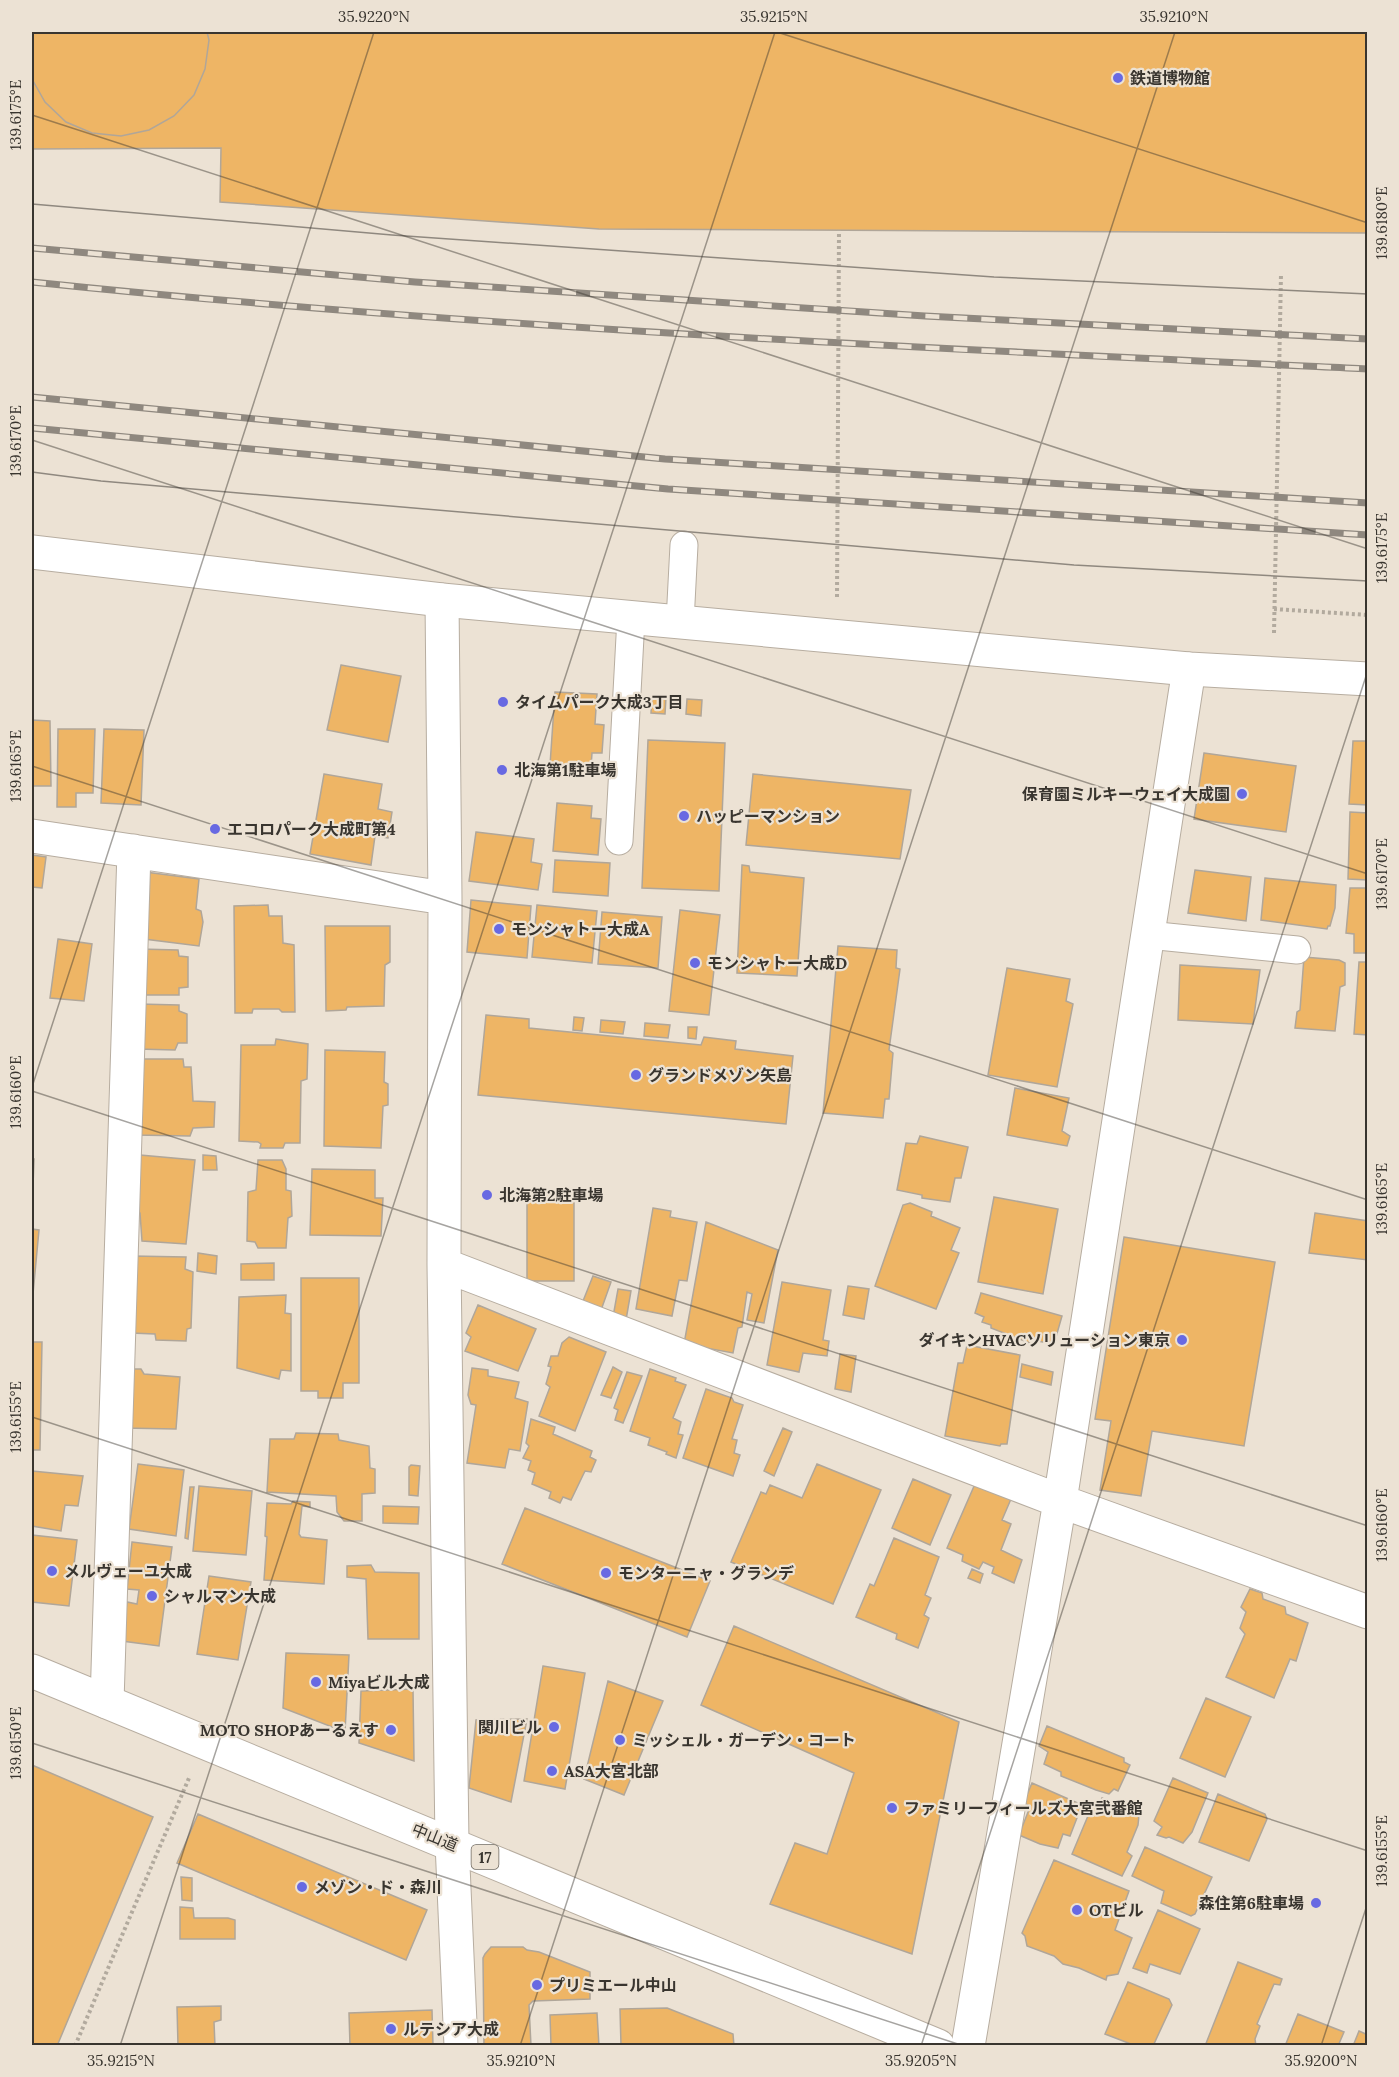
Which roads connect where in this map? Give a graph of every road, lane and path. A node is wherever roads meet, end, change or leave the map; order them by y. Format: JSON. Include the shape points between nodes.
{"nodes":[{"id":1,"x":839,"y":230,"type":"dead end"},
{"id":2,"x":1281,"y":274,"type":"dead end"},
{"id":3,"x":684,"y":545,"type":"dead end"},
{"id":4,"x":32,"y":552,"type":"edge"},
{"id":5,"x":442,"y":600,"type":"junction"},
{"id":6,"x":1274,"y":609,"type":"junction"},
{"id":7,"x":1368,"y":615,"type":"edge"},
{"id":8,"x":631,"y":618,"type":"junction"},
{"id":9,"x":680,"y":622,"type":"junction"},
{"id":10,"x":837,"y":637,"type":"junction"},
{"id":11,"x":1274,"y":640,"type":"dead end"},
{"id":12,"x":1189,"y":669,"type":"junction"},
{"id":13,"x":1368,"y":680,"type":"edge"},
{"id":14,"x":32,"y":836,"type":"edge"},
{"id":15,"x":619,"y":841,"type":"dead end"},
{"id":16,"x":134,"y":851,"type":"junction"},
{"id":17,"x":445,"y":898,"type":"junction"},
{"id":18,"x":1148,"y":935,"type":"junction"},
{"id":19,"x":1297,"y":950,"type":"dead end"},
{"id":20,"x":444,"y":1265,"type":"junction"},
{"id":21,"x":1060,"y":1500,"type":"junction"},
{"id":22,"x":1368,"y":1612,"type":"edge"},
{"id":23,"x":32,"y":1671,"type":"edge"},
{"id":24,"x":107,"y":1702,"type":"junction"},
{"id":25,"x":204,"y":1742,"type":"junction"},
{"id":26,"x":452,"y":1843,"type":"junction"},
{"id":27,"x":75,"y":2046,"type":"edge"},
{"id":28,"x":461,"y":2046,"type":"edge"},
{"id":29,"x":938,"y":2046,"type":"edge"},
{"id":30,"x":968,"y":2046,"type":"edge"}],
"edges":[{"from":1,"to":10,"type":"path"},
{"from":2,"to":6,"type":"path"},
{"from":3,"to":9,"type":"lane"},
{"from":4,"to":5,"type":"main road"},
{"from":5,"to":8,"type":"main road"},
{"from":5,"to":17,"type":"main road"},
{"from":6,"to":7,"type":"path"},
{"from":6,"to":11,"type":"path"},
{"from":8,"to":9,"type":"main road"},
{"from":8,"to":15,"type":"lane"},
{"from":9,"to":10,"type":"main road"},
{"from":10,"to":12,"type":"main road"},
{"from":12,"to":13,"type":"main road"},
{"from":12,"to":18,"type":"main road"},
{"from":14,"to":16,"type":"main road"},
{"from":16,"to":17,"type":"main road"},
{"from":16,"to":24,"type":"main road"},
{"from":17,"to":20,"type":"main road"},
{"from":18,"to":19,"type":"lane"},
{"from":18,"to":21,"type":"main road"},
{"from":20,"to":21,"type":"main road"},
{"from":20,"to":26,"type":"main road"},
{"from":21,"to":22,"type":"main road"},
{"from":21,"to":30,"type":"main road"},
{"from":23,"to":24,"type":"main road","name":"中山道","number":"17"},
{"from":24,"to":25,"type":"main road","name":"中山道","number":"17"},
{"from":25,"to":26,"type":"main road","name":"中山道","number":"17"},
{"from":25,"to":27,"type":"path"},
{"from":26,"to":28,"type":"main road"},
{"from":26,"to":29,"type":"main road","name":"中山道","number":"17"}]}
